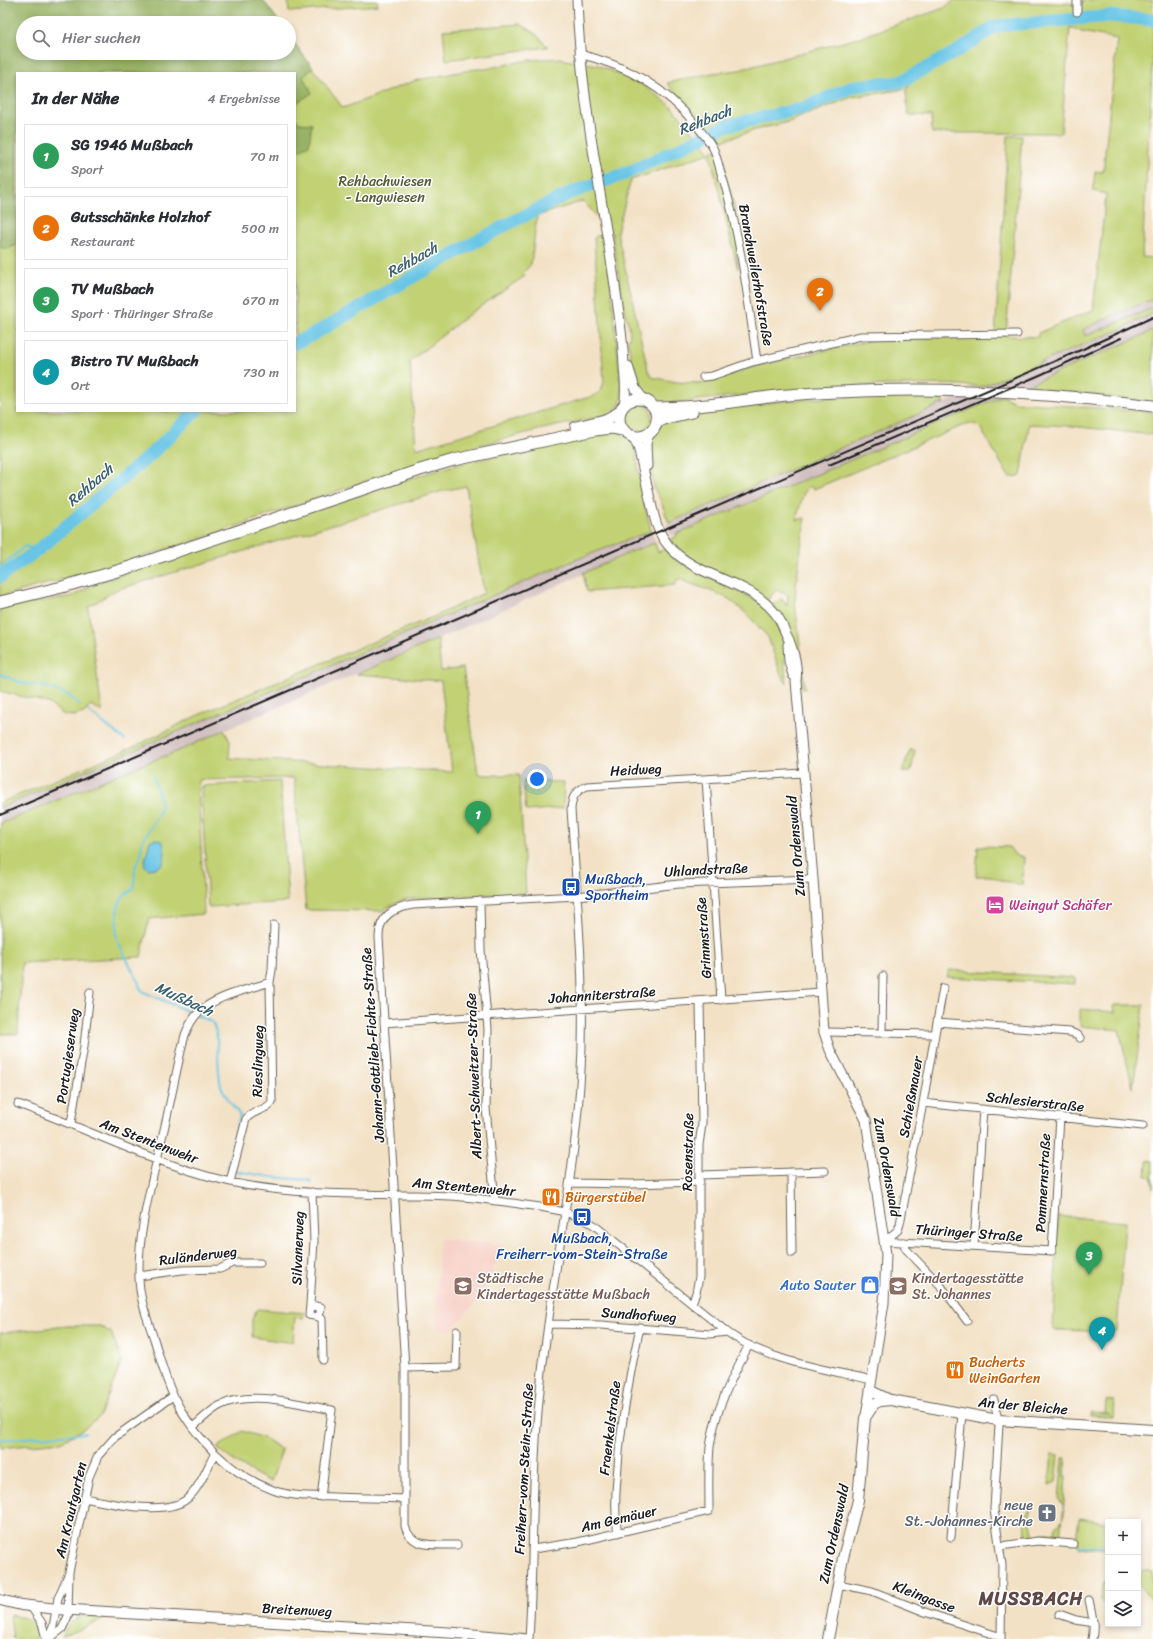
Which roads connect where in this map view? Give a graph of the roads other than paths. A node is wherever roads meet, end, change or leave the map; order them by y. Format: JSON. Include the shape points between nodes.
{"nodes":[{"id":1,"x":577,"y":0,"type":"edge"},
{"id":2,"x":1077,"y":0,"type":"edge"},
{"id":3,"x":1077,"y":12,"type":"dead end"},
{"id":4,"x":579,"y":54,"type":"junction"},
{"id":5,"x":1017,"y":334,"type":"dead end"},
{"id":6,"x":623,"y":347,"type":"junction"},
{"id":7,"x":757,"y":361,"type":"junction"},
{"id":8,"x":703,"y":377,"type":"dead end"},
{"id":9,"x":643,"y":399,"type":"junction"},
{"id":10,"x":721,"y":405,"type":"junction"},
{"id":11,"x":1153,"y":406,"type":"edge"},
{"id":12,"x":655,"y":408,"type":"junction"},
{"id":13,"x":622,"y":409,"type":"junction"},
{"id":14,"x":657,"y":422,"type":"junction"},
{"id":15,"x":627,"y":433,"type":"junction"},
{"id":16,"x":649,"y":434,"type":"junction"},
{"id":17,"x":454,"y":460,"type":"junction"},
{"id":18,"x":649,"y":495,"type":"junction"},
{"id":19,"x":0,"y":602,"type":"edge"},
{"id":20,"x":804,"y":773,"type":"junction"},
{"id":21,"x":706,"y":779,"type":"junction"},
{"id":22,"x":813,"y":879,"type":"junction"},
{"id":23,"x":713,"y":883,"type":"junction"},
{"id":24,"x":577,"y":896,"type":"junction"},
{"id":25,"x":480,"y":901,"type":"junction"},
{"id":26,"x":274,"y":925,"type":"dead end"},
{"id":27,"x":883,"y":976,"type":"dead end"},
{"id":28,"x":270,"y":982,"type":"junction"},
{"id":29,"x":942,"y":988,"type":"dead end"},
{"id":30,"x":90,"y":992,"type":"dead end"},
{"id":31,"x":821,"y":992,"type":"junction"},
{"id":32,"x":721,"y":1000,"type":"junction"},
{"id":33,"x":700,"y":1001,"type":"junction"},
{"id":34,"x":583,"y":1009,"type":"junction"},
{"id":35,"x":487,"y":1015,"type":"junction"},
{"id":36,"x":937,"y":1022,"type":"junction"},
{"id":37,"x":384,"y":1023,"type":"junction"},
{"id":38,"x":824,"y":1032,"type":"junction"},
{"id":39,"x":882,"y":1032,"type":"junction"},
{"id":40,"x":935,"y":1034,"type":"junction"},
{"id":41,"x":1080,"y":1038,"type":"dead end"},
{"id":42,"x":923,"y":1103,"type":"junction"},
{"id":43,"x":18,"y":1104,"type":"dead end"},
{"id":44,"x":983,"y":1109,"type":"junction"},
{"id":45,"x":1060,"y":1117,"type":"junction"},
{"id":46,"x":71,"y":1124,"type":"junction"},
{"id":47,"x":1143,"y":1126,"type":"dead end"},
{"id":48,"x":158,"y":1159,"type":"junction"},
{"id":49,"x":825,"y":1171,"type":"dead end"},
{"id":50,"x":791,"y":1172,"type":"junction"},
{"id":51,"x":700,"y":1178,"type":"junction"},
{"id":52,"x":230,"y":1182,"type":"junction"},
{"id":53,"x":570,"y":1183,"type":"junction"},
{"id":54,"x":312,"y":1192,"type":"junction"},
{"id":55,"x":395,"y":1195,"type":"junction"},
{"id":56,"x":495,"y":1201,"type":"junction"},
{"id":57,"x":566,"y":1212,"type":"junction"},
{"id":58,"x":885,"y":1241,"type":"junction"},
{"id":59,"x":903,"y":1242,"type":"junction"},
{"id":60,"x":974,"y":1246,"type":"junction"},
{"id":61,"x":1052,"y":1251,"type":"joint"},
{"id":62,"x":792,"y":1253,"type":"dead end"},
{"id":63,"x":260,"y":1264,"type":"dead end"},
{"id":64,"x":139,"y":1276,"type":"junction"},
{"id":65,"x":692,"y":1303,"type":"junction"},
{"id":66,"x":967,"y":1321,"type":"dead end"},
{"id":67,"x":549,"y":1324,"type":"junction"},
{"id":68,"x":640,"y":1328,"type":"junction"},
{"id":69,"x":457,"y":1331,"type":"dead end"},
{"id":70,"x":727,"y":1332,"type":"junction"},
{"id":71,"x":749,"y":1345,"type":"junction"},
{"id":72,"x":323,"y":1360,"type":"dead end"},
{"id":73,"x":405,"y":1368,"type":"junction"},
{"id":74,"x":872,"y":1380,"type":"junction"},
{"id":75,"x":870,"y":1390,"type":"junction"},
{"id":76,"x":173,"y":1396,"type":"junction"},
{"id":77,"x":891,"y":1400,"type":"junction"},
{"id":78,"x":994,"y":1400,"type":"dead end"},
{"id":79,"x":962,"y":1414,"type":"junction"},
{"id":80,"x":865,"y":1418,"type":"junction"},
{"id":81,"x":998,"y":1420,"type":"junction"},
{"id":82,"x":193,"y":1427,"type":"junction"},
{"id":83,"x":1153,"y":1430,"type":"edge"},
{"id":84,"x":215,"y":1453,"type":"junction"},
{"id":85,"x":321,"y":1496,"type":"junction"},
{"id":86,"x":85,"y":1498,"type":"junction"},
{"id":87,"x":405,"y":1499,"type":"junction"},
{"id":88,"x":618,"y":1533,"type":"junction"},
{"id":89,"x":951,"y":1537,"type":"dead end"},
{"id":90,"x":1072,"y":1544,"type":"dead end"},
{"id":91,"x":457,"y":1545,"type":"dead end"},
{"id":92,"x":1000,"y":1546,"type":"junction"},
{"id":93,"x":533,"y":1549,"type":"junction"},
{"id":94,"x":69,"y":1572,"type":"junction"},
{"id":95,"x":838,"y":1584,"type":"junction"},
{"id":96,"x":0,"y":1600,"type":"edge"},
{"id":97,"x":1089,"y":1600,"type":"dead end"},
{"id":98,"x":32,"y":1606,"type":"junction"},
{"id":99,"x":57,"y":1609,"type":"junction"},
{"id":100,"x":69,"y":1610,"type":"junction"},
{"id":101,"x":1059,"y":1614,"type":"dead end"},
{"id":102,"x":1094,"y":1623,"type":"junction"},
{"id":103,"x":1001,"y":1638,"type":"edge"},
{"id":104,"x":47,"y":1639,"type":"edge"},
{"id":105,"x":523,"y":1639,"type":"edge"},
{"id":106,"x":529,"y":1639,"type":"edge"},
{"id":107,"x":828,"y":1639,"type":"edge"},
{"id":108,"x":1092,"y":1639,"type":"edge"}],
"edges":[{"from":1,"to":4,"type":"street"},
{"from":2,"to":3,"type":"street"},
{"from":4,"to":6,"type":"street"},
{"from":4,"to":7,"type":"street","name":"Branchweilerhofstraße","via":[[630,71],[654,85],[682,108],[714,150],[738,236]]},
{"from":5,"to":7,"type":"street","name":"Branchweilerhofstraße","via":[[861,336]]},
{"from":6,"to":9,"type":"street","via":[[635,388]]},
{"from":6,"to":13,"type":"street","via":[[626,388]]},
{"from":7,"to":8,"type":"street","name":"Branchweilerhofstraße"},
{"from":9,"to":12,"type":"main road"},
{"from":9,"to":13,"type":"main road","via":[[631,400]]},
{"from":10,"to":11,"type":"main road","via":[[771,397],[920,390],[1026,393]]},
{"from":10,"to":12,"type":"main road"},
{"from":10,"to":14,"type":"main road"},
{"from":12,"to":14,"type":"main road"},
{"from":13,"to":15,"type":"main road","via":[[619,420]]},
{"from":13,"to":17,"type":"main road","via":[[605,420],[502,445]]},
{"from":14,"to":16,"type":"main road"},
{"from":15,"to":16,"type":"main road","via":[[641,437]]},
{"from":15,"to":17,"type":"main road","via":[[612,428],[595,430]]},
{"from":15,"to":18,"type":"street","name":"Zum Ordenswald","via":[[635,440],[639,450]]},
{"from":16,"to":18,"type":"street","name":"Zum Ordenswald","via":[[646,447]]},
{"from":17,"to":19,"type":"main road","via":[[124,569]]},
{"from":18,"to":20,"type":"street","name":"Zum Ordenswald","via":[[656,525],[669,546],[688,562],[760,599],[779,619],[788,639],[789,661],[796,681]]},
{"from":20,"to":21,"type":"street","name":"Heidweg"},
{"from":20,"to":22,"type":"street","name":"Zum Ordenswald"},
{"from":21,"to":23,"type":"street","name":"Grimmstraße"},
{"from":21,"to":24,"type":"street","name":"Heidweg","via":[[587,786],[576,792],[572,809]]},
{"from":22,"to":23,"type":"street","name":"Uhlandstraße"},
{"from":22,"to":31,"type":"street","name":"Zum Ordenswald"},
{"from":23,"to":24,"type":"street","name":"Uhlandstraße","via":[[655,886]]},
{"from":23,"to":32,"type":"street","name":"Grimmstraße"},
{"from":24,"to":25,"type":"street","name":"Johann-Gottlieb-Fichte-Straße"},
{"from":24,"to":34,"type":"street","name":"Freiherr-vom-Stein-Straße"},
{"from":25,"to":35,"type":"street","name":"Albert-Schweitzer-Straße","via":[[481,950]]},
{"from":25,"to":37,"type":"street","name":"Johann-Gottlieb-Fichte-Straße","via":[[402,907],[389,913],[379,928],[378,937]]},
{"from":26,"to":28,"type":"street","name":"Rieslingweg"},
{"from":27,"to":39,"type":"street"},
{"from":28,"to":48,"type":"street","via":[[213,1002],[195,1016],[185,1035]]},
{"from":28,"to":52,"type":"street","name":"Rieslingweg","via":[[272,1102],[246,1119]]},
{"from":29,"to":36,"type":"street","name":"Schießmauer"},
{"from":30,"to":46,"type":"street","name":"Portugieserweg"},
{"from":31,"to":32,"type":"street","name":"Johanniterstraße"},
{"from":31,"to":38,"type":"street","name":"Zum Ordenswald"},
{"from":32,"to":33,"type":"street","name":"Johanniterstraße"},
{"from":33,"to":34,"type":"street","name":"Johanniterstraße"},
{"from":33,"to":51,"type":"street","name":"Rosenstraße"},
{"from":34,"to":35,"type":"street","name":"Johanniterstraße"},
{"from":34,"to":53,"type":"street","name":"Freiherr-vom-Stein-Straße","via":[[580,1086]]},
{"from":35,"to":37,"type":"street","name":"Johanniterstraße"},
{"from":35,"to":56,"type":"street","name":"Albert-Schweitzer-Straße","via":[[486,1108]]},
{"from":36,"to":40,"type":"street","name":"Schießmauer"},
{"from":36,"to":41,"type":"street","via":[[1070,1032]]},
{"from":37,"to":55,"type":"street","name":"Johann-Gottlieb-Fichte-Straße"},
{"from":38,"to":39,"type":"street"},
{"from":38,"to":58,"type":"street","name":"Zum Ordenswald","via":[[830,1050],[866,1120]]},
{"from":39,"to":40,"type":"street"},
{"from":40,"to":42,"type":"street","name":"Schießmauer"},
{"from":42,"to":44,"type":"street","name":"Schlesierstraße"},
{"from":42,"to":58,"type":"street","name":"Schießmauer","via":[[900,1224],[898,1230]]},
{"from":43,"to":46,"type":"street","name":"Am Stentenwehr"},
{"from":44,"to":45,"type":"street","name":"Schlesierstraße"},
{"from":44,"to":60,"type":"street"},
{"from":45,"to":47,"type":"street","name":"Schlesierstraße"},
{"from":45,"to":61,"type":"street","name":"Pommernstraße"},
{"from":46,"to":48,"type":"street","name":"Am Stentenwehr"},
{"from":48,"to":52,"type":"street","name":"Am Stentenwehr"},
{"from":48,"to":64,"type":"street","via":[[142,1236]]},
{"from":49,"to":50,"type":"street"},
{"from":50,"to":51,"type":"street"},
{"from":50,"to":62,"type":"street"},
{"from":51,"to":53,"type":"street","via":[[631,1184]]},
{"from":51,"to":65,"type":"street","name":"Rosenstraße","via":[[699,1277]]},
{"from":52,"to":54,"type":"street","name":"Am Stentenwehr"},
{"from":53,"to":57,"type":"street","name":"Freiherr-vom-Stein-Straße"},
{"from":54,"to":55,"type":"street","name":"Am Stentenwehr"},
{"from":54,"to":72,"type":"street","name":"Silvanerweg","via":[[314,1241],[310,1305],[321,1307],[319,1317],[322,1320]]},
{"from":55,"to":56,"type":"street","name":"Am Stentenwehr","via":[[452,1196]]},
{"from":55,"to":73,"type":"street","name":"Johann-Gottlieb-Fichte-Straße"},
{"from":56,"to":57,"type":"street","name":"Am Stentenwehr"},
{"from":57,"to":65,"type":"street","name":"Am Stentenwehr","via":[[582,1217],[594,1225]]},
{"from":57,"to":67,"type":"street","name":"Freiherr-vom-Stein-Straße"},
{"from":58,"to":59,"type":"street","name":"Thüringer Straße"},
{"from":58,"to":74,"type":"street","name":"Zum Ordenswald","via":[[886,1285]]},
{"from":59,"to":60,"type":"street","name":"Thüringer Straße"},
{"from":59,"to":66,"type":"street","via":[[906,1249],[949,1295]]},
{"from":60,"to":61,"type":"street","name":"Thüringer Straße"},
{"from":63,"to":64,"type":"street","name":"Ruländerweg","via":[[232,1263],[220,1268]]},
{"from":64,"to":76,"type":"street","via":[[144,1306]]},
{"from":65,"to":70,"type":"street","name":"Am Stentenwehr"},
{"from":67,"to":68,"type":"street","name":"Sundhofweg"},
{"from":67,"to":93,"type":"street","name":"Freiherr-vom-Stein-Straße","via":[[537,1420]]},
{"from":68,"to":70,"type":"street","name":"Sundhofweg","via":[[710,1334]]},
{"from":68,"to":88,"type":"street","name":"Fraenkelstraße","via":[[627,1388],[620,1439],[616,1501]]},
{"from":69,"to":73,"type":"street","via":[[456,1367]]},
{"from":70,"to":71,"type":"street","name":"Am Stentenwehr"},
{"from":71,"to":74,"type":"street","name":"Am Stentenwehr","via":[[794,1362]]},
{"from":71,"to":88,"type":"street","name":"Am Gemäuer","via":[[730,1381],[717,1415],[710,1445],[709,1511]]},
{"from":73,"to":87,"type":"street","name":"Johann-Gottlieb-Fichte-Straße"},
{"from":74,"to":75,"type":"street","name":"Zum Ordenswald"},
{"from":75,"to":77,"type":"street","name":"An der Bleiche"},
{"from":75,"to":80,"type":"street","name":"Zum Ordenswald"},
{"from":76,"to":82,"type":"street"},
{"from":76,"to":86,"type":"street","name":"Am Krautgarten","via":[[105,1447],[92,1466]]},
{"from":77,"to":79,"type":"main road","name":"An der Bleiche"},
{"from":77,"to":80,"type":"main road","name":"An der Bleiche","via":[[874,1404]]},
{"from":78,"to":81,"type":"street"},
{"from":79,"to":81,"type":"main road","name":"An der Bleiche"},
{"from":79,"to":89,"type":"street"},
{"from":80,"to":95,"type":"main road","name":"Zum Ordenswald","via":[[858,1500]]},
{"from":81,"to":83,"type":"main road","name":"An der Bleiche"},
{"from":81,"to":92,"type":"street","via":[[994,1508]]},
{"from":82,"to":84,"type":"street"},
{"from":82,"to":85,"type":"street","via":[[218,1406],[245,1399],[275,1400],[332,1410]]},
{"from":84,"to":85,"type":"street","via":[[246,1477],[274,1491]]},
{"from":84,"to":86,"type":"street","via":[[193,1492],[182,1503],[131,1507]]},
{"from":85,"to":87,"type":"street"},
{"from":86,"to":94,"type":"street","name":"Am Krautgarten"},
{"from":87,"to":91,"type":"street","name":"Johann-Gottlieb-Fichte-Straße","via":[[405,1526],[413,1541]]},
{"from":88,"to":93,"type":"street","name":"Am Gemäuer"},
{"from":90,"to":92,"type":"street","via":[[1038,1541]]},
{"from":92,"to":103,"type":"street","via":[[1003,1575]]},
{"from":93,"to":106,"type":"street","name":"Freiherr-vom-Stein-Straße"},
{"from":94,"to":99,"type":"street","name":"Am Krautgarten"},
{"from":94,"to":100,"type":"street","name":"Am Krautgarten"},
{"from":95,"to":103,"type":"street","name":"Kleingasse","via":[[872,1591]]},
{"from":95,"to":107,"type":"main road","name":"Zum Ordenswald"},
{"from":96,"to":98,"type":"main road","name":"Breitenweg"},
{"from":97,"to":102,"type":"street"},
{"from":98,"to":99,"type":"main road","name":"Breitenweg"},
{"from":98,"to":104,"type":"street","via":[[42,1623]]},
{"from":99,"to":100,"type":"main road","name":"Breitenweg"},
{"from":99,"to":104,"type":"street"},
{"from":100,"to":104,"type":"street","via":[[65,1625]]},
{"from":100,"to":105,"type":"main road","name":"Breitenweg","via":[[456,1632]]},
{"from":101,"to":102,"type":"street"},
{"from":102,"to":108,"type":"street"}]}
